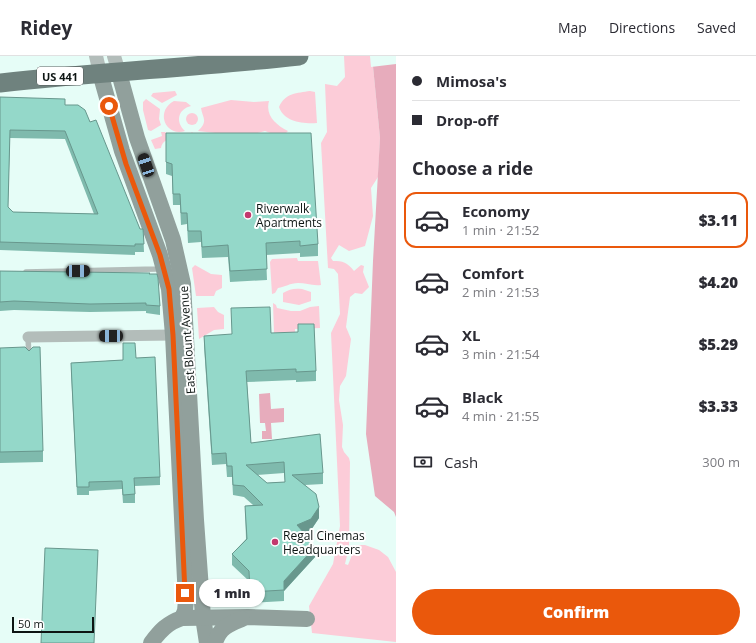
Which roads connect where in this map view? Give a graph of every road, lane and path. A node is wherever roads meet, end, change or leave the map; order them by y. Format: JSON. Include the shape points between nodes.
{"nodes":[{"id":1,"x":299,"y":56,"type":"edge"},
{"id":2,"x":98,"y":64,"type":"edge"},
{"id":3,"x":117,"y":64,"type":"edge"},
{"id":4,"x":0,"y":82,"type":"edge"},
{"id":5,"x":178,"y":259,"type":"junction"},
{"id":6,"x":162,"y":266,"type":"junction"},
{"id":7,"x":16,"y":272,"type":"edge"},
{"id":8,"x":180,"y":335,"type":"junction"},
{"id":9,"x":28,"y":337,"type":"joint"},
{"id":10,"x":29,"y":358,"type":"edge"},
{"id":11,"x":189,"y":520,"type":"junction"},
{"id":12,"x":202,"y":617,"type":"junction"},
{"id":13,"x":248,"y":617,"type":"junction"},
{"id":14,"x":182,"y":618,"type":"junction"},
{"id":15,"x":307,"y":618,"type":"dead end"},
{"id":16,"x":151,"y":643,"type":"edge"},
{"id":17,"x":207,"y":643,"type":"edge"},
{"id":18,"x":215,"y":643,"type":"edge"}],
"edges":[{"from":1,"to":3,"type":"highway","number":"US 441","via":[[221,65]]},
{"from":2,"to":3,"type":"highway","number":"US 441"},
{"from":2,"to":4,"type":"highway","number":"US 441"},
{"from":2,"to":6,"type":"main road","via":[[122,151]]},
{"from":3,"to":5,"type":"main road","name":"East Blount Avenue","via":[[137,138]]},
{"from":5,"to":6,"type":"main road"},
{"from":5,"to":8,"type":"main road","name":"East Blount Avenue","via":[[186,303]]},
{"from":6,"to":7,"type":"lane","via":[[156,269]]},
{"from":6,"to":8,"type":"main road"},
{"from":8,"to":9,"type":"street"},
{"from":8,"to":11,"type":"main road","name":"East Blount Avenue"},
{"from":9,"to":10,"type":"lane"},
{"from":11,"to":12,"type":"main road","name":"East Blount Avenue"},
{"from":11,"to":14,"type":"main road","via":[[186,600]]},
{"from":12,"to":13,"type":"main road"},
{"from":12,"to":14,"type":"main road"},
{"from":12,"to":17,"type":"main road","name":"East Blount Avenue"},
{"from":13,"to":15,"type":"main road"},
{"from":13,"to":18,"type":"main road","via":[[230,623],[219,634]]},
{"from":14,"to":16,"type":"main road","via":[[161,629]]}]}
